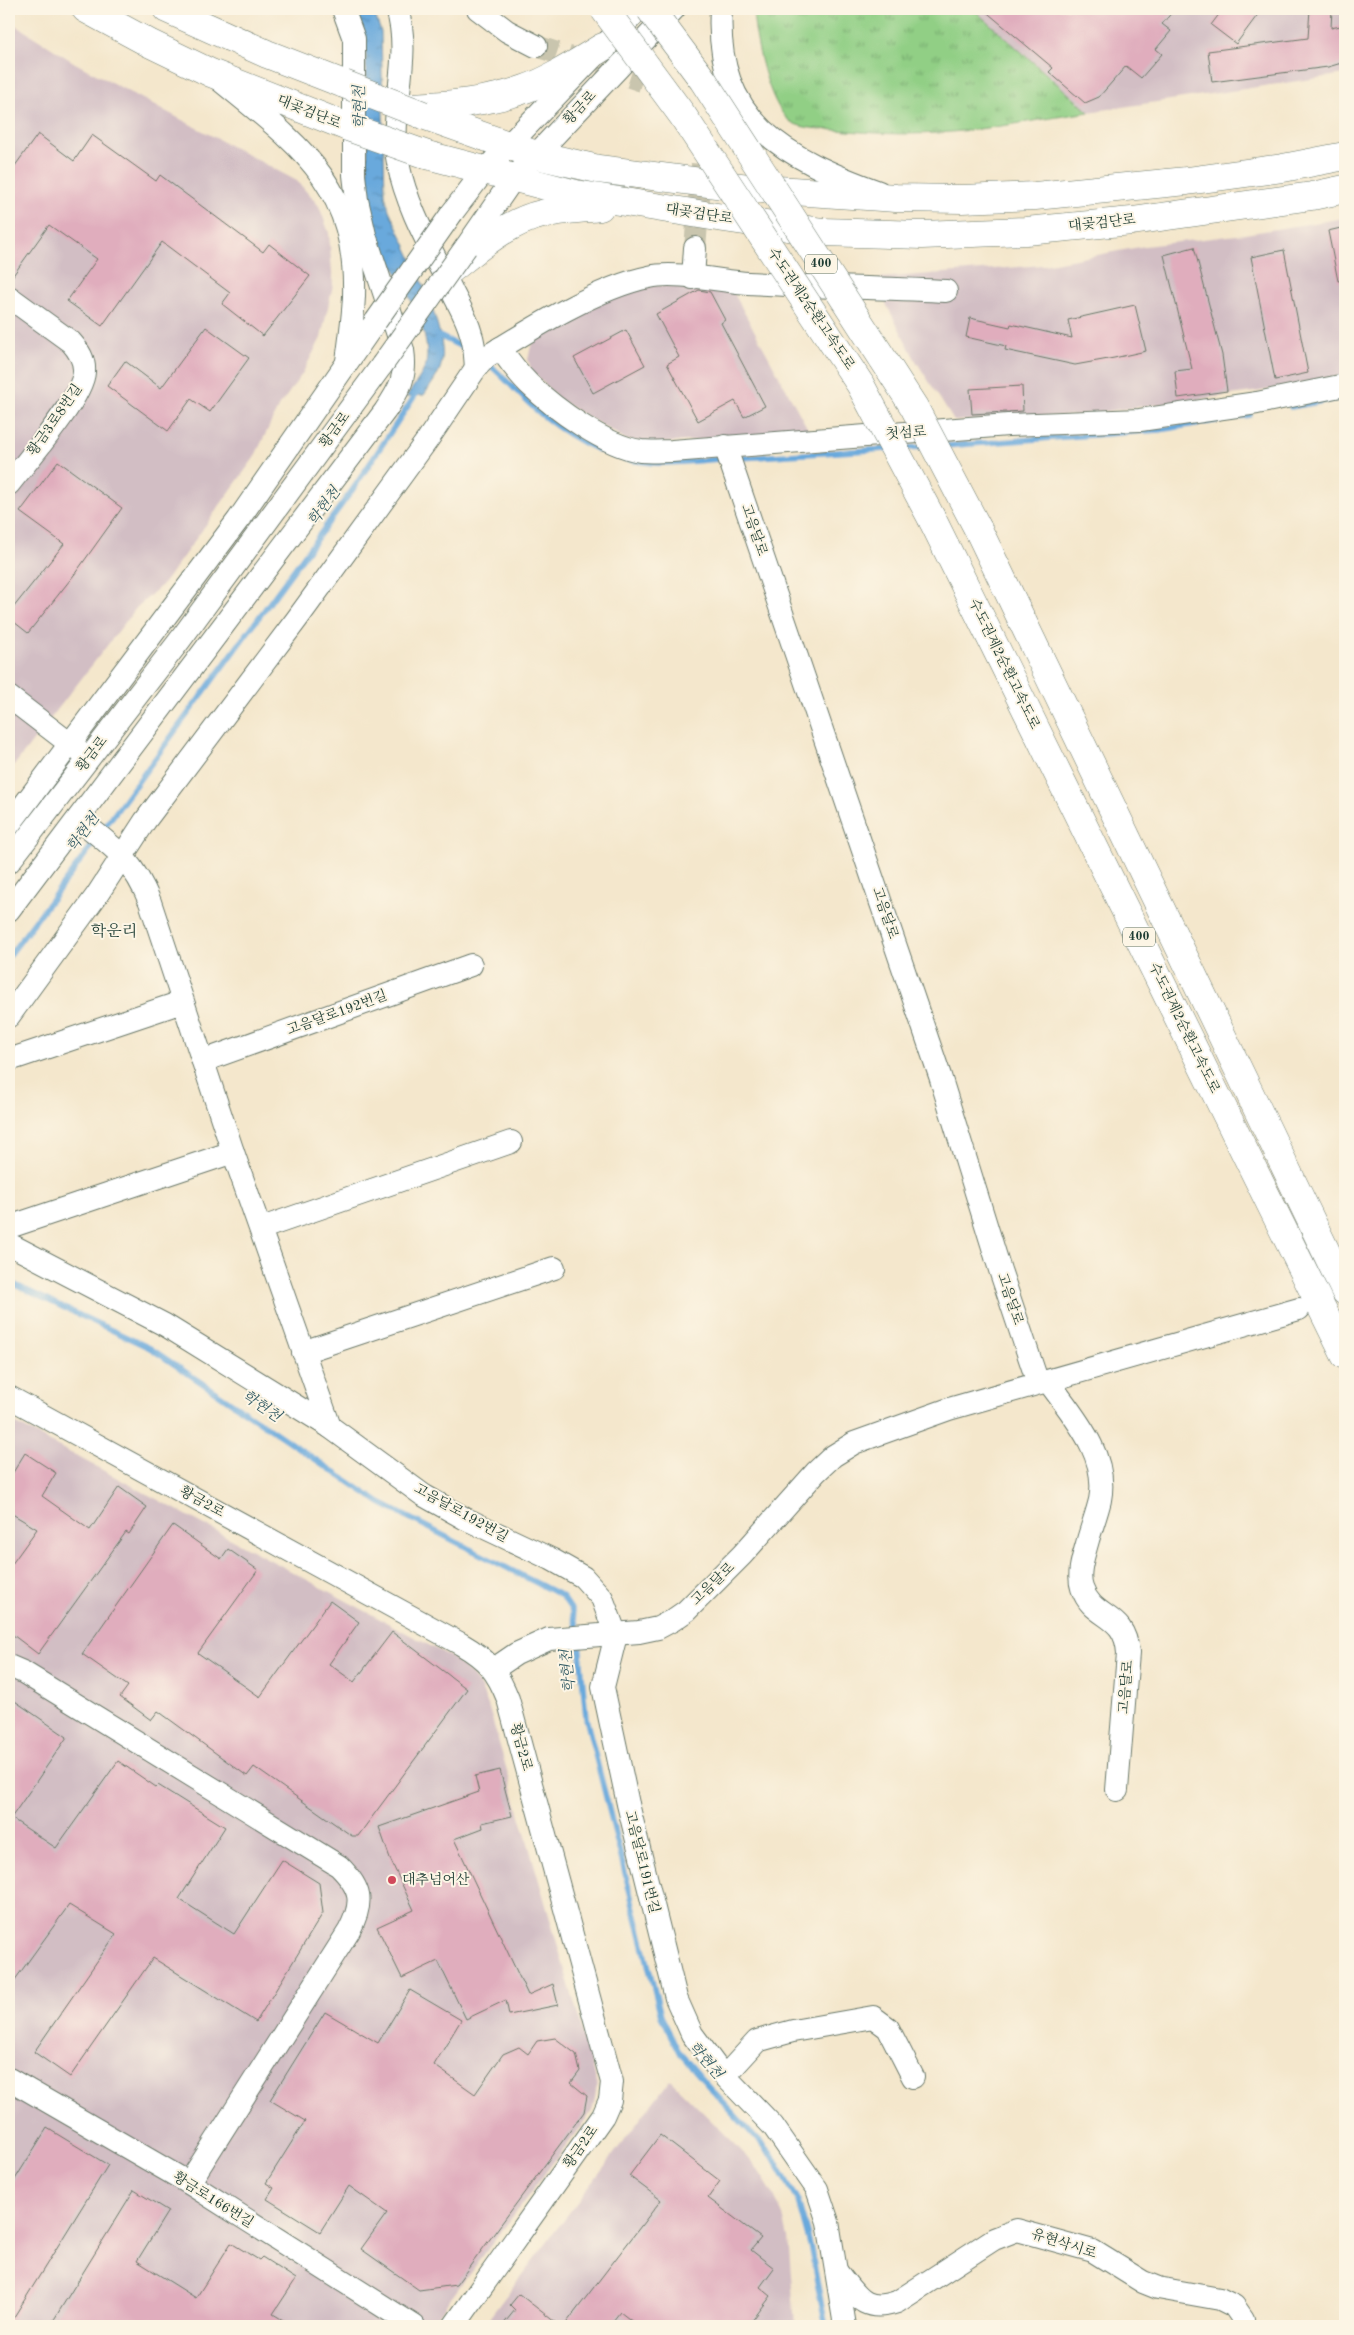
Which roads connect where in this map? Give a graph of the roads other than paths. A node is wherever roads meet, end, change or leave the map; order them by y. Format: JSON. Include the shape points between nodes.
{"nodes":[{"id":1,"x":86,"y":9,"type":"edge"},
{"id":2,"x":167,"y":9,"type":"edge"},
{"id":3,"x":343,"y":9,"type":"edge"},
{"id":4,"x":397,"y":9,"type":"edge"},
{"id":5,"x":478,"y":9,"type":"edge"},
{"id":6,"x":604,"y":9,"type":"edge"},
{"id":7,"x":639,"y":9,"type":"edge"},
{"id":8,"x":650,"y":9,"type":"edge"},
{"id":9,"x":674,"y":9,"type":"edge"},
{"id":10,"x":721,"y":9,"type":"edge"},
{"id":11,"x":536,"y":46,"type":"tunnel mouth"},
{"id":12,"x":603,"y":47,"type":"junction"},
{"id":13,"x":210,"y":73,"type":"junction"},
{"id":14,"x":642,"y":80,"type":"tunnel mouth"},
{"id":15,"x":419,"y":109,"type":"junction"},
{"id":16,"x":703,"y":145,"type":"tunnel mouth"},
{"id":17,"x":508,"y":146,"type":"junction"},
{"id":18,"x":536,"y":155,"type":"junction"},
{"id":19,"x":1345,"y":156,"type":"edge"},
{"id":20,"x":484,"y":171,"type":"junction"},
{"id":21,"x":513,"y":179,"type":"junction"},
{"id":22,"x":1345,"y":188,"type":"edge"},
{"id":23,"x":896,"y":198,"type":"junction"},
{"id":24,"x":629,"y":203,"type":"junction"},
{"id":25,"x":473,"y":247,"type":"junction"},
{"id":26,"x":695,"y":248,"type":"tunnel mouth"},
{"id":27,"x":450,"y":270,"type":"joint"},
{"id":28,"x":693,"y":278,"type":"junction"},
{"id":29,"x":946,"y":290,"type":"dead end"},
{"id":30,"x":9,"y":297,"type":"edge"},
{"id":31,"x":500,"y":348,"type":"junction"},
{"id":32,"x":347,"y":364,"type":"junction"},
{"id":33,"x":476,"y":368,"type":"junction"},
{"id":34,"x":1345,"y":385,"type":"edge"},
{"id":35,"x":725,"y":446,"type":"junction"},
{"id":36,"x":9,"y":484,"type":"edge"},
{"id":37,"x":9,"y":697,"type":"edge"},
{"id":38,"x":71,"y":744,"type":"junction"},
{"id":39,"x":89,"y":758,"type":"junction"},
{"id":40,"x":81,"y":822,"type":"junction"},
{"id":41,"x":9,"y":825,"type":"edge"},
{"id":42,"x":119,"y":852,"type":"junction"},
{"id":43,"x":9,"y":862,"type":"edge"},
{"id":44,"x":9,"y":910,"type":"edge"},
{"id":45,"x":472,"y":965,"type":"dead end"},
{"id":46,"x":182,"y":1002,"type":"junction"},
{"id":47,"x":9,"y":1016,"type":"edge"},
{"id":48,"x":15,"y":1058,"type":"dead end"},
{"id":49,"x":203,"y":1060,"type":"junction"},
{"id":50,"x":511,"y":1142,"type":"dead end"},
{"id":51,"x":233,"y":1152,"type":"junction"},
{"id":52,"x":9,"y":1227,"type":"edge"},
{"id":53,"x":262,"y":1228,"type":"junction"},
{"id":54,"x":9,"y":1244,"type":"edge"},
{"id":55,"x":554,"y":1268,"type":"dead end"},
{"id":56,"x":1345,"y":1291,"type":"edge"},
{"id":57,"x":1299,"y":1309,"type":"dead end"},
{"id":58,"x":303,"y":1352,"type":"junction"},
{"id":59,"x":1345,"y":1355,"type":"edge"},
{"id":60,"x":1043,"y":1382,"type":"junction"},
{"id":61,"x":9,"y":1397,"type":"edge"},
{"id":62,"x":330,"y":1427,"type":"junction"},
{"id":63,"x":608,"y":1636,"type":"junction"},
{"id":64,"x":9,"y":1666,"type":"edge"},
{"id":65,"x":494,"y":1669,"type":"junction"},
{"id":66,"x":1117,"y":1790,"type":"dead end"},
{"id":67,"x":725,"y":2076,"type":"junction"},
{"id":68,"x":913,"y":2077,"type":"dead end"},
{"id":69,"x":9,"y":2079,"type":"edge"},
{"id":70,"x":188,"y":2183,"type":"junction"},
{"id":71,"x":837,"y":2272,"type":"junction"},
{"id":72,"x":414,"y":2326,"type":"edge"},
{"id":73,"x":454,"y":2326,"type":"edge"},
{"id":74,"x":845,"y":2326,"type":"edge"},
{"id":75,"x":1244,"y":2326,"type":"edge"}],
"edges":[{"from":1,"to":13,"type":"main road","name":"대곶검단로"},
{"from":2,"to":15,"type":"main road","bridge":true,"via":[[267,54]]},
{"from":3,"to":40,"type":"street","via":[[354,39],[354,175],[357,200],[365,235],[403,350],[404,378],[385,411]]},
{"from":4,"to":33,"type":"street","via":[[402,31],[396,124],[398,162],[407,199],[468,322]]},
{"from":5,"to":11,"type":"street","via":[[507,31]]},
{"from":6,"to":59,"type":"main road","name":"수도권제2순환고속도로","number":"400","bridge":true,"via":[[683,116],[860,384],[932,519]]},
{"from":7,"to":12,"type":"street","name":"황금로"},
{"from":8,"to":56,"type":"main road","number":"400","bridge":true,"via":[[703,80],[914,407],[978,529]]},
{"from":9,"to":18,"type":"street","name":"황금로"},
{"from":10,"to":23,"type":"street","via":[[722,58],[739,100],[750,116],[776,142],[811,165]]},
{"from":12,"to":15,"type":"main road","via":[[525,90]]},
{"from":12,"to":17,"type":"street","name":"황금로"},
{"from":13,"to":20,"type":"main road","name":"대곶검단로","bridge":true,"via":[[348,127]]},
{"from":13,"to":32,"type":"street","via":[[295,144],[326,180],[341,211],[348,232],[354,276]]},
{"from":14,"to":16,"type":"street","via":[[676,96],[688,108]]},
{"from":15,"to":17,"type":"main road"},
{"from":17,"to":18,"type":"main road"},
{"from":17,"to":20,"type":"street","name":"황금로"},
{"from":18,"to":21,"type":"street","name":"황금로"},
{"from":18,"to":23,"type":"main road","via":[[598,169],[748,188]]},
{"from":19,"to":23,"type":"main road","via":[[1187,181],[1063,193],[962,199]]},
{"from":20,"to":21,"type":"main road","name":"대곶검단로"},
{"from":20,"to":32,"type":"street","name":"황금로","bridge":true},
{"from":21,"to":24,"type":"main road","name":"대곶검단로"},
{"from":21,"to":25,"type":"street","name":"황금로"},
{"from":22,"to":24,"type":"main road","name":"대곶검단로","via":[[1312,196],[1132,221],[1026,231],[922,235],[823,232]]},
{"from":24,"to":25,"type":"main road","via":[[541,214]]},
{"from":25,"to":27,"type":"main road","bridge":true},
{"from":26,"to":28,"type":"street"},
{"from":27,"to":39,"type":"street","name":"황금로","bridge":true,"via":[[180,640]]},
{"from":28,"to":29,"type":"street"},
{"from":28,"to":31,"type":"street","via":[[668,275],[632,281],[590,299]]},
{"from":30,"to":36,"type":"street","name":"황금3로8번길","via":[[71,342],[84,362],[84,374],[62,414]]},
{"from":31,"to":33,"type":"street"},
{"from":31,"to":35,"type":"street","name":"첫섬로","via":[[536,390],[563,412],[618,444],[640,450],[672,451]]},
{"from":32,"to":38,"type":"street","name":"황금로","via":[[226,536]]},
{"from":33,"to":42,"type":"street","via":[[297,619],[133,838]]},
{"from":34,"to":35,"type":"street","name":"첫섬로","via":[[1257,403],[1140,420],[1008,425]]},
{"from":35,"to":60,"type":"street","name":"고음달로","via":[[937,1066],[1000,1270]]},
{"from":37,"to":38,"type":"street"},
{"from":38,"to":39,"type":"street"},
{"from":38,"to":41,"type":"street","name":"황금로"},
{"from":39,"to":43,"type":"street","name":"황금로"},
{"from":40,"to":42,"type":"street"},
{"from":40,"to":44,"type":"street"},
{"from":42,"to":46,"type":"street","via":[[136,872],[150,902]]},
{"from":42,"to":47,"type":"street"},
{"from":45,"to":49,"type":"street","name":"고음달로192번길"},
{"from":46,"to":48,"type":"street"},
{"from":46,"to":49,"type":"street"},
{"from":49,"to":51,"type":"street"},
{"from":50,"to":53,"type":"street"},
{"from":51,"to":52,"type":"street"},
{"from":51,"to":53,"type":"street"},
{"from":53,"to":58,"type":"street"},
{"from":54,"to":62,"type":"street","name":"고음달로192번길","via":[[165,1325]]},
{"from":55,"to":58,"type":"street"},
{"from":57,"to":60,"type":"street","name":"고음달로"},
{"from":58,"to":62,"type":"street"},
{"from":60,"to":63,"type":"street","name":"고음달로","via":[[949,1409],[854,1443],[816,1472],[742,1555],[686,1611],[658,1628]]},
{"from":60,"to":66,"type":"street","name":"고음달로","via":[[1080,1425],[1098,1464],[1100,1498],[1080,1573],[1082,1588],[1090,1602],[1123,1629],[1127,1639]]},
{"from":61,"to":65,"type":"street","name":"황금2로","via":[[432,1627],[480,1655]]},
{"from":62,"to":63,"type":"street","name":"고음달로192번길","via":[[423,1495],[583,1577],[602,1598]]},
{"from":63,"to":65,"type":"street","name":"고음달로","via":[[548,1639]]},
{"from":63,"to":67,"type":"street","name":"고음달로191번길","via":[[603,1687],[662,1947],[676,1998],[692,2034]]},
{"from":64,"to":70,"type":"street","via":[[339,1866],[357,1890],[360,1902],[349,1931]]},
{"from":65,"to":73,"type":"street","name":"황금2로","via":[[508,1699],[612,2082],[610,2100],[603,2116]]},
{"from":67,"to":68,"type":"street","via":[[757,2041],[792,2031],[873,2017],[888,2028]]},
{"from":67,"to":71,"type":"street","name":"고음달로191번길","via":[[773,2126],[817,2189],[828,2222]]},
{"from":69,"to":70,"type":"street","name":"황금로166번길"},
{"from":70,"to":72,"type":"street","name":"황금로166번길"},
{"from":71,"to":74,"type":"street","name":"고음달로191번길"},
{"from":71,"to":75,"type":"street","name":"유현삭시로","via":[[867,2305],[882,2307],[898,2302],[994,2239],[1017,2230],[1093,2251],[1158,2288],[1220,2299],[1234,2306]]}]}
